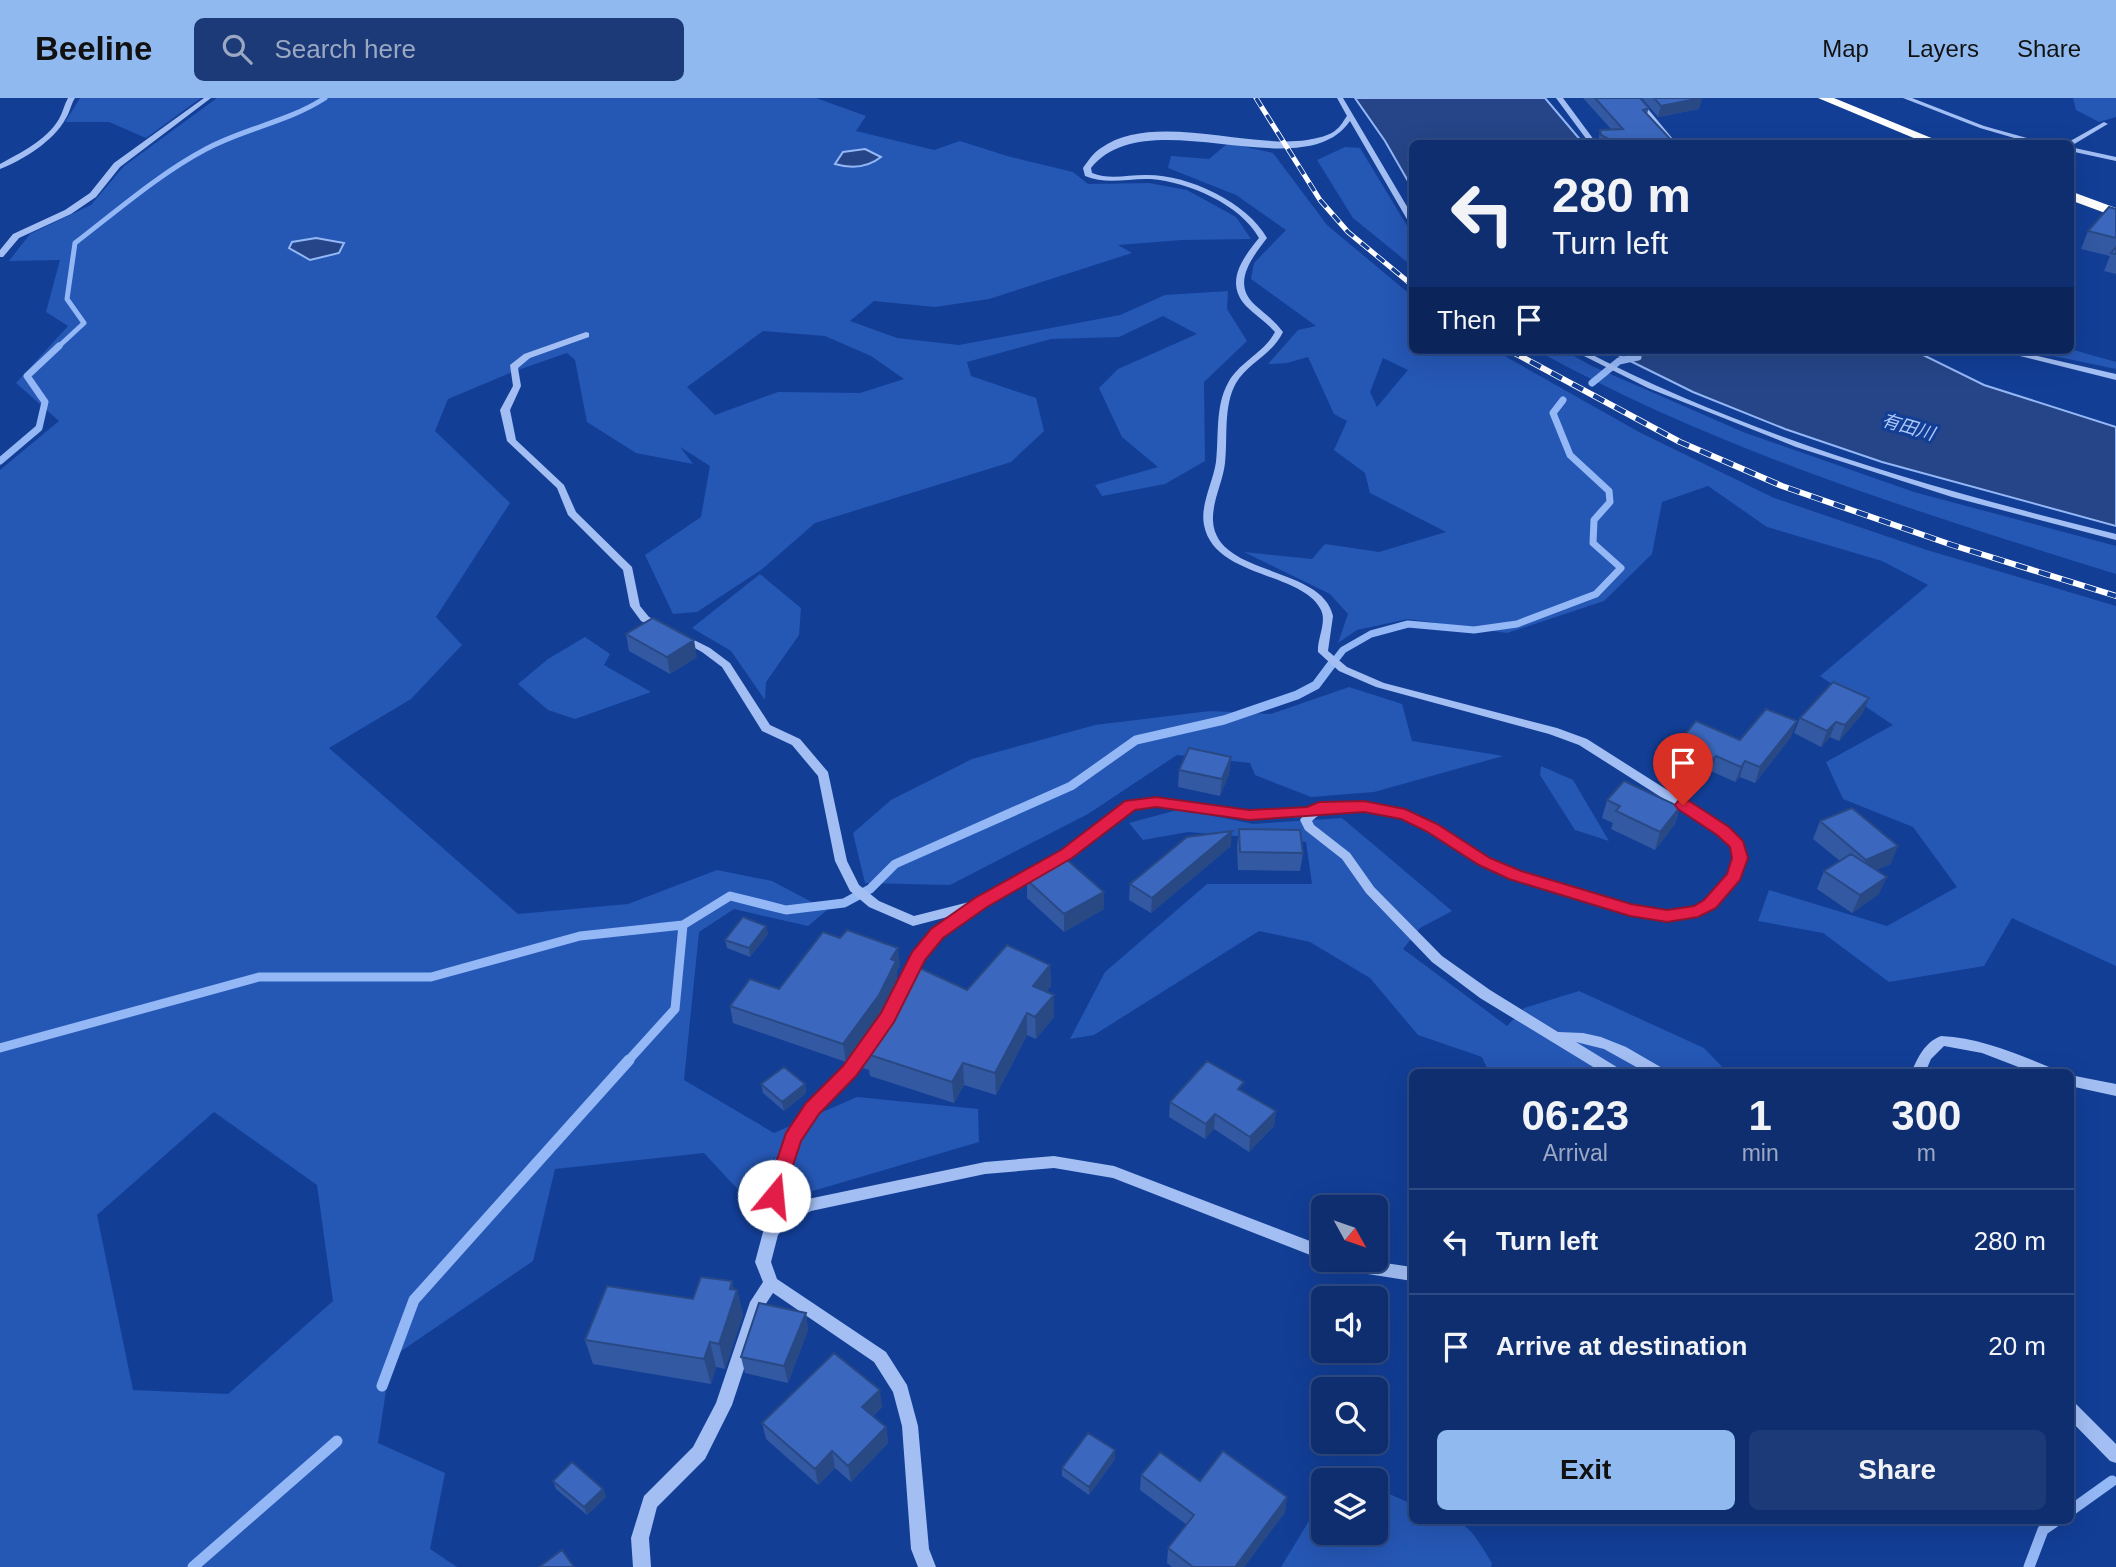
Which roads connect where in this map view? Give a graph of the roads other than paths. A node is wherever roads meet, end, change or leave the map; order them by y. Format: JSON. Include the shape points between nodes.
{"nodes":[{"id":1,"x":72,"y":98,"type":"edge"},
{"id":2,"x":208,"y":98,"type":"edge"},
{"id":3,"x":1340,"y":98,"type":"edge"},
{"id":4,"x":1559,"y":98,"type":"edge"},
{"id":5,"x":1635,"y":98,"type":"edge"},
{"id":6,"x":1824,"y":98,"type":"edge"},
{"id":7,"x":1906,"y":98,"type":"edge"},
{"id":8,"x":1350,"y":116,"type":"junction"},
{"id":9,"x":2104,"y":124,"type":"dead end"},
{"id":10,"x":1591,"y":140,"type":"edge"},
{"id":11,"x":1671,"y":140,"type":"edge"},
{"id":12,"x":1927,"y":140,"type":"edge"},
{"id":13,"x":2030,"y":140,"type":"edge"},
{"id":14,"x":2074,"y":141,"type":"edge"},
{"id":15,"x":2074,"y":150,"type":"edge"},
{"id":16,"x":2116,"y":159,"type":"edge"},
{"id":17,"x":0,"y":167,"type":"edge"},
{"id":18,"x":2074,"y":197,"type":"edge"},
{"id":19,"x":2116,"y":213,"type":"edge"},
{"id":20,"x":1409,"y":216,"type":"edge"},
{"id":21,"x":0,"y":256,"type":"edge"},
{"id":22,"x":586,"y":335,"type":"dead end"},
{"id":23,"x":1583,"y":354,"type":"edge"},
{"id":24,"x":2017,"y":354,"type":"edge"},
{"id":25,"x":2116,"y":377,"type":"edge"},
{"id":26,"x":2116,"y":537,"type":"edge"},
{"id":27,"x":1310,"y":813,"type":"junction"},
{"id":28,"x":981,"y":903,"type":"junction"},
{"id":29,"x":900,"y":993,"type":"edge"},
{"id":30,"x":880,"y":1028,"type":"edge"},
{"id":31,"x":1553,"y":1037,"type":"junction"},
{"id":32,"x":1608,"y":1069,"type":"edge"},
{"id":33,"x":1652,"y":1069,"type":"edge"},
{"id":34,"x":1920,"y":1069,"type":"edge"},
{"id":35,"x":2039,"y":1069,"type":"edge"},
{"id":36,"x":2074,"y":1081,"type":"edge"},
{"id":37,"x":2116,"y":1090,"type":"edge"},
{"id":38,"x":782,"y":1219,"type":"junction"},
{"id":39,"x":1311,"y":1248,"type":"edge"},
{"id":40,"x":1388,"y":1270,"type":"edge"},
{"id":41,"x":1409,"y":1274,"type":"edge"},
{"id":42,"x":771,"y":1283,"type":"junction"},
{"id":43,"x":2074,"y":1413,"type":"edge"},
{"id":44,"x":2116,"y":1455,"type":"edge"},
{"id":45,"x":642,"y":1567,"type":"edge"},
{"id":46,"x":927,"y":1567,"type":"edge"}],
"edges":[{"from":1,"to":17,"type":"street","via":[[64,117],[33,148]]},
{"from":2,"to":21,"type":"street","via":[[117,165],[93,195],[16,236]]},
{"from":3,"to":8,"type":"street"},
{"from":4,"to":10,"type":"street"},
{"from":5,"to":11,"type":"street"},
{"from":6,"to":12,"type":"highway"},
{"from":7,"to":13,"type":"street"},
{"from":8,"to":20,"type":"street"},
{"from":8,"to":27,"type":"street","via":[[1348,123],[1320,141],[1296,144],[1179,133],[1121,141],[1105,148],[1087,168],[1094,177],[1153,177],[1196,187],[1260,229],[1263,239],[1242,265],[1238,284],[1245,301],[1279,332],[1275,344],[1229,388],[1219,478],[1208,523],[1215,543],[1235,558],[1315,596],[1326,608],[1328,619],[1321,640],[1323,652],[1343,669],[1380,685],[1583,742],[1723,831],[1737,845],[1740,858],[1734,876],[1710,904],[1698,911],[1667,916],[1630,910],[1515,875],[1484,862],[1405,814],[1364,806],[1319,808]]},
{"from":9,"to":14,"type":"street"},
{"from":15,"to":16,"type":"street"},
{"from":18,"to":19,"type":"highway"},
{"from":22,"to":28,"type":"street","via":[[527,356],[513,368],[517,386],[505,410],[512,441],[561,487],[572,513],[628,569],[635,606],[645,619],[726,665],[766,728],[796,742],[824,775],[841,861],[854,888],[874,904],[913,921]]},
{"from":23,"to":26,"type":"street","via":[[1759,431],[1902,481]]},
{"from":24,"to":25,"type":"street"},
{"from":27,"to":28,"type":"street","via":[[1249,815],[1156,802],[1131,805],[1067,854]]},
{"from":27,"to":31,"type":"street","via":[[1309,827],[1346,856],[1370,890],[1437,959]]},
{"from":28,"to":29,"type":"street","via":[[937,933],[918,956]]},
{"from":30,"to":38,"type":"street","via":[[793,1138],[774,1196]]},
{"from":31,"to":32,"type":"street"},
{"from":31,"to":33,"type":"street","via":[[1602,1040]]},
{"from":34,"to":35,"type":"street","via":[[1941,1041],[1961,1041]]},
{"from":36,"to":37,"type":"street"},
{"from":38,"to":39,"type":"street","via":[[808,1205],[985,1168],[1054,1162],[1114,1172]]},
{"from":38,"to":42,"type":"street","via":[[771,1232],[763,1262]]},
{"from":40,"to":41,"type":"street"},
{"from":42,"to":45,"type":"street","via":[[758,1303],[724,1405],[699,1453],[650,1502],[640,1538]]},
{"from":42,"to":46,"type":"street","via":[[880,1357],[901,1390],[909,1426],[920,1549]]},
{"from":43,"to":44,"type":"street"}]}
